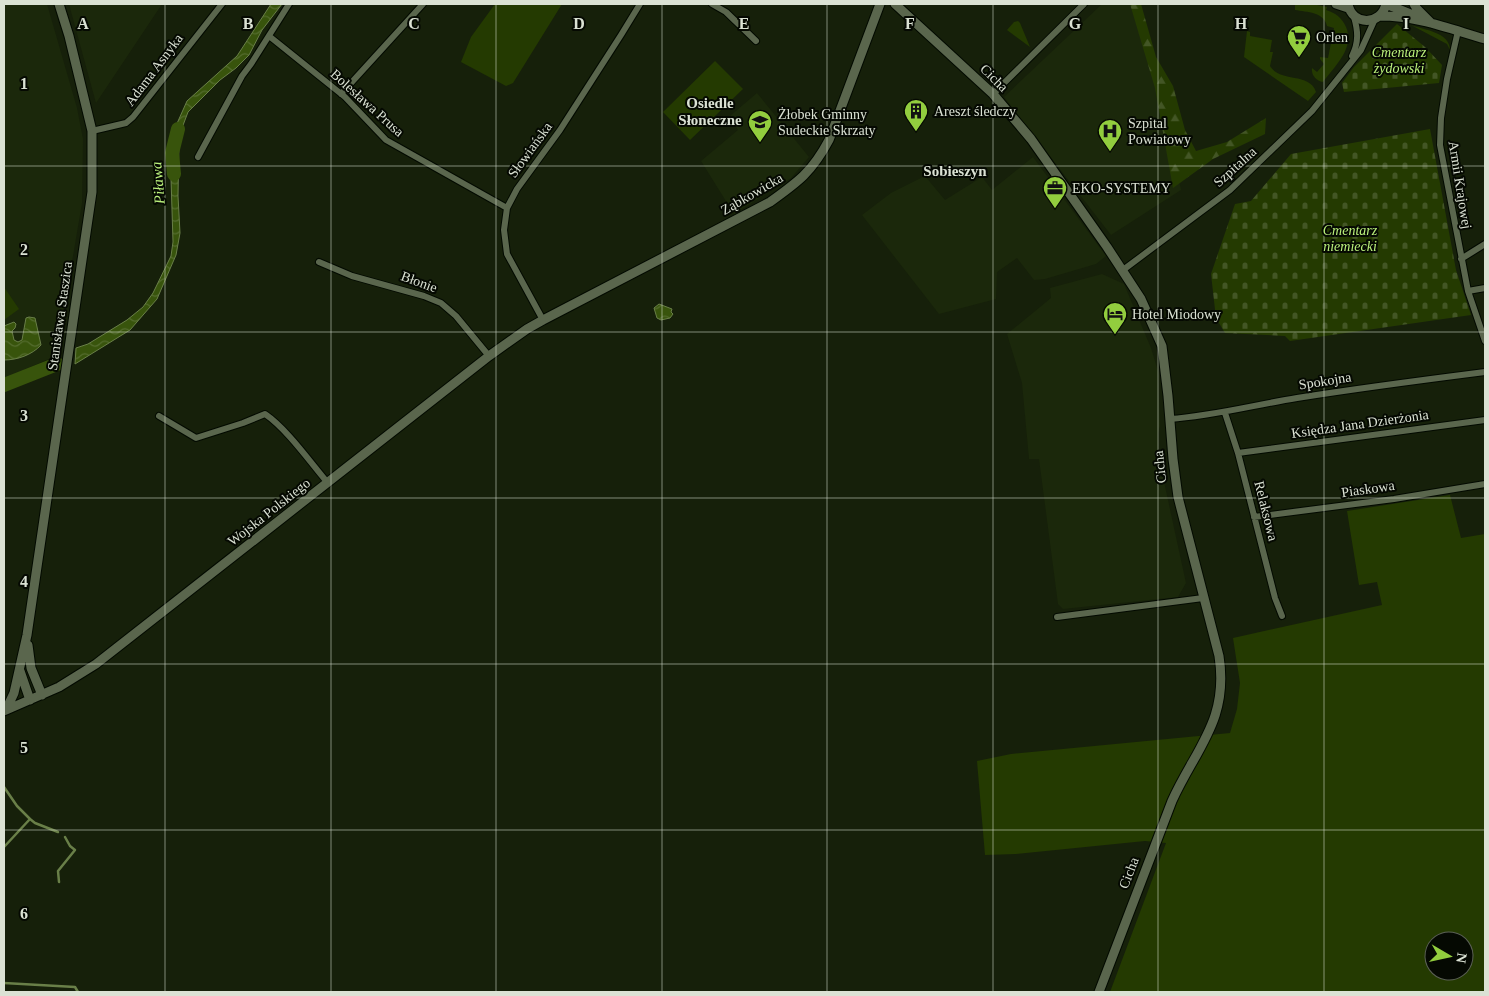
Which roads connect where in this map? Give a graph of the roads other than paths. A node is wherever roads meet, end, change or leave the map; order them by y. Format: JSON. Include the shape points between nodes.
{"nodes":[{"id":1,"x":59,"y":4,"type":"edge"},
{"id":2,"x":222,"y":4,"type":"edge"},
{"id":3,"x":288,"y":4,"type":"edge"},
{"id":4,"x":422,"y":4,"type":"edge"},
{"id":5,"x":640,"y":4,"type":"edge"},
{"id":6,"x":712,"y":4,"type":"edge"},
{"id":7,"x":880,"y":4,"type":"edge"},
{"id":8,"x":895,"y":4,"type":"edge"},
{"id":9,"x":1084,"y":4,"type":"edge"},
{"id":10,"x":1336,"y":4,"type":"edge"},
{"id":11,"x":1386,"y":4,"type":"edge"},
{"id":12,"x":1414,"y":4,"type":"edge"},
{"id":13,"x":1348,"y":6,"type":"edge"},
{"id":14,"x":1354,"y":16,"type":"junction"},
{"id":15,"x":1378,"y":17,"type":"junction"},
{"id":16,"x":1432,"y":23,"type":"junction"},
{"id":17,"x":1458,"y":31,"type":"junction"},
{"id":18,"x":269,"y":36,"type":"junction"},
{"id":19,"x":1485,"y":39,"type":"edge"},
{"id":20,"x":756,"y":41,"type":"dead end"},
{"id":21,"x":1348,"y":66,"type":"junction"},
{"id":22,"x":341,"y":94,"type":"junction"},
{"id":23,"x":993,"y":94,"type":"junction"},
{"id":24,"x":92,"y":131,"type":"junction"},
{"id":25,"x":198,"y":156,"type":"dead end"},
{"id":26,"x":507,"y":208,"type":"junction"},
{"id":27,"x":1485,"y":244,"type":"edge"},
{"id":28,"x":1461,"y":259,"type":"junction"},
{"id":29,"x":319,"y":262,"type":"dead end"},
{"id":30,"x":1123,"y":270,"type":"junction"},
{"id":31,"x":1485,"y":288,"type":"edge"},
{"id":32,"x":1468,"y":291,"type":"junction"},
{"id":33,"x":543,"y":320,"type":"junction"},
{"id":34,"x":1485,"y":341,"type":"edge"},
{"id":35,"x":489,"y":356,"type":"junction"},
{"id":36,"x":1485,"y":372,"type":"edge"},
{"id":37,"x":1225,"y":413,"type":"junction"},
{"id":38,"x":159,"y":416,"type":"dead end"},
{"id":39,"x":1170,"y":419,"type":"junction"},
{"id":40,"x":1485,"y":420,"type":"edge"},
{"id":41,"x":1238,"y":452,"type":"junction"},
{"id":42,"x":328,"y":483,"type":"junction"},
{"id":43,"x":1485,"y":484,"type":"edge"},
{"id":44,"x":1254,"y":517,"type":"junction"},
{"id":45,"x":1203,"y":598,"type":"junction"},
{"id":46,"x":1282,"y":616,"type":"dead end"},
{"id":47,"x":1057,"y":617,"type":"dead end"},
{"id":48,"x":27,"y":634,"type":"junction"},
{"id":49,"x":20,"y":670,"type":"junction"},
{"id":50,"x":42,"y":695,"type":"junction"},
{"id":51,"x":30,"y":700,"type":"junction"},
{"id":52,"x":5,"y":711,"type":"edge"},
{"id":53,"x":1099,"y":992,"type":"edge"}],
"edges":[{"from":1,"to":24,"type":"street","name":"Stanisława Staszica"},
{"from":2,"to":24,"type":"street","name":"Adama Asnyka","via":[[133,118],[126,123]]},
{"from":3,"to":18,"type":"street"},
{"from":4,"to":22,"type":"street"},
{"from":5,"to":26,"type":"street","name":"Słowiańska"},
{"from":6,"to":20,"type":"street","via":[[726,12]]},
{"from":7,"to":33,"type":"street","name":"Ząbkowicka","via":[[829,140],[804,177],[770,202]]},
{"from":8,"to":23,"type":"street","name":"Cicha"},
{"from":9,"to":23,"type":"street"},
{"from":10,"to":13,"type":"street"},
{"from":11,"to":15,"type":"street"},
{"from":11,"to":16,"type":"street"},
{"from":12,"to":16,"type":"street"},
{"from":13,"to":14,"type":"street"},
{"from":14,"to":15,"type":"street","via":[[1364,21]]},
{"from":14,"to":21,"type":"street","name":"Szpitalna","via":[[1359,33]]},
{"from":15,"to":16,"type":"street","via":[[1398,16]]},
{"from":15,"to":21,"type":"street","name":"Szpitalna","via":[[1361,50]]},
{"from":16,"to":17,"type":"street"},
{"from":17,"to":19,"type":"street"},
{"from":17,"to":28,"type":"street","name":"Armii Krajowej","via":[[1447,79],[1440,145]]},
{"from":18,"to":22,"type":"street","name":"Bolesława Prusa"},
{"from":18,"to":25,"type":"street","via":[[242,76]]},
{"from":21,"to":30,"type":"street","name":"Szpitalna","via":[[1312,111],[1230,190]]},
{"from":22,"to":26,"type":"street","name":"Bolesława Prusa","via":[[386,140]]},
{"from":23,"to":30,"type":"street","name":"Cicha","via":[[1031,139]]},
{"from":24,"to":48,"type":"street","name":"Stanisława Staszica","via":[[92,192],[88,226]]},
{"from":26,"to":33,"type":"street","name":"Słowiańska","via":[[504,230],[508,254]]},
{"from":27,"to":28,"type":"street"},
{"from":28,"to":32,"type":"street","name":"Armii Krajowej"},
{"from":29,"to":35,"type":"street","name":"Błonie","via":[[346,274],[407,290],[441,303]]},
{"from":30,"to":39,"type":"street","name":"Cicha","via":[[1141,299],[1162,346]]},
{"from":31,"to":32,"type":"street"},
{"from":32,"to":34,"type":"street","name":"Armii Krajowej"},
{"from":33,"to":35,"type":"street","name":"Wojska Polskiego"},
{"from":35,"to":42,"type":"street","name":"Wojska Polskiego"},
{"from":36,"to":37,"type":"street","name":"Spokojna","via":[[1352,389]]},
{"from":37,"to":39,"type":"street","name":"Spokojna"},
{"from":37,"to":41,"type":"street","name":"Relaksowa"},
{"from":38,"to":42,"type":"street","via":[[196,438],[265,414]]},
{"from":39,"to":45,"type":"street","name":"Cicha","via":[[1178,498]]},
{"from":40,"to":41,"type":"street","name":"Księdza Jana Dzierżonia"},
{"from":41,"to":44,"type":"street","name":"Relaksowa"},
{"from":42,"to":50,"type":"street","name":"Wojska Polskiego","via":[[96,664]]},
{"from":43,"to":44,"type":"street","name":"Piaskowa"},
{"from":44,"to":46,"type":"street","name":"Relaksowa"},
{"from":45,"to":47,"type":"street"},
{"from":45,"to":53,"type":"street","name":"Cicha","via":[[1221,667],[1217,714],[1172,801]]},
{"from":48,"to":49,"type":"street"},
{"from":48,"to":50,"type":"street","via":[[31,668]]},
{"from":49,"to":51,"type":"street"},
{"from":49,"to":52,"type":"street"},
{"from":50,"to":51,"type":"street","name":"Wojska Polskiego"},
{"from":51,"to":52,"type":"street","name":"Wojska Polskiego"}]}
